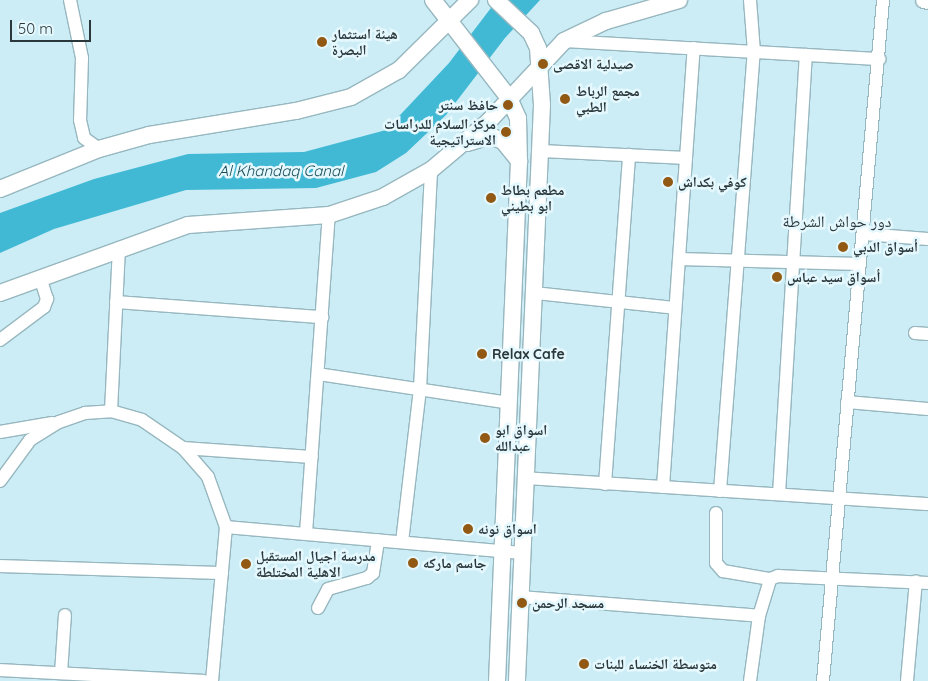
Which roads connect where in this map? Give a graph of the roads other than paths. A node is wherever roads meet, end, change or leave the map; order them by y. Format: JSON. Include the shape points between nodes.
{"nodes":[{"id":1,"x":70,"y":0,"type":"edge"},
{"id":2,"x":433,"y":0,"type":"edge"},
{"id":3,"x":470,"y":0,"type":"edge"},
{"id":4,"x":496,"y":0,"type":"edge"},
{"id":5,"x":679,"y":0,"type":"edge"},
{"id":6,"x":750,"y":0,"type":"edge"},
{"id":7,"x":883,"y":0,"type":"edge"},
{"id":8,"x":450,"y":18,"type":"junction"},
{"id":9,"x":564,"y":41,"type":"junction"},
{"id":10,"x":694,"y":48,"type":"junction"},
{"id":11,"x":754,"y":52,"type":"junction"},
{"id":12,"x":806,"y":55,"type":"junction"},
{"id":13,"x":879,"y":59,"type":"junction"},
{"id":14,"x":540,"y":63,"type":"junction"},
{"id":15,"x":509,"y":98,"type":"junction"},
{"id":16,"x":460,"y":145,"type":"junction"},
{"id":17,"x":99,"y":148,"type":"junction"},
{"id":18,"x":542,"y":151,"type":"junction"},
{"id":19,"x":629,"y":155,"type":"junction"},
{"id":20,"x":686,"y":158,"type":"junction"},
{"id":21,"x":519,"y":161,"type":"junction"},
{"id":22,"x":431,"y":170,"type":"junction"},
{"id":23,"x":0,"y":189,"type":"edge"},
{"id":24,"x":329,"y":215,"type":"junction"},
{"id":25,"x":864,"y":234,"type":"junction"},
{"id":26,"x":928,"y":239,"type":"edge"},
{"id":27,"x":119,"y":248,"type":"junction"},
{"id":28,"x":679,"y":259,"type":"junction"},
{"id":29,"x":738,"y":261,"type":"junction"},
{"id":30,"x":793,"y":262,"type":"junction"},
{"id":31,"x":860,"y":264,"type":"junction"},
{"id":32,"x":40,"y":277,"type":"junction"},
{"id":33,"x":0,"y":293,"type":"edge"},
{"id":34,"x":535,"y":293,"type":"junction"},
{"id":35,"x":618,"y":301,"type":"junction"},
{"id":36,"x":116,"y":302,"type":"junction"},
{"id":37,"x":676,"y":308,"type":"junction"},
{"id":38,"x":322,"y":317,"type":"junction"},
{"id":39,"x":0,"y":340,"type":"edge"},
{"id":40,"x":318,"y":374,"type":"junction"},
{"id":41,"x":420,"y":389,"type":"junction"},
{"id":42,"x":847,"y":402,"type":"junction"},
{"id":43,"x":510,"y":403,"type":"junction"},
{"id":44,"x":928,"y":409,"type":"edge"},
{"id":45,"x":111,"y":411,"type":"junction"},
{"id":46,"x":59,"y":422,"type":"junction"},
{"id":47,"x":0,"y":432,"type":"edge"},
{"id":48,"x":183,"y":448,"type":"junction"},
{"id":49,"x":312,"y":457,"type":"junction"},
{"id":50,"x":525,"y":478,"type":"junction"},
{"id":51,"x":0,"y":481,"type":"edge"},
{"id":52,"x":605,"y":484,"type":"junction"},
{"id":53,"x":663,"y":487,"type":"junction"},
{"id":54,"x":720,"y":491,"type":"junction"},
{"id":55,"x":780,"y":494,"type":"junction"},
{"id":56,"x":838,"y":498,"type":"junction"},
{"id":57,"x":928,"y":504,"type":"edge"},
{"id":58,"x":716,"y":513,"type":"dead end"},
{"id":59,"x":226,"y":527,"type":"junction"},
{"id":60,"x":306,"y":533,"type":"junction"},
{"id":61,"x":378,"y":540,"type":"junction"},
{"id":62,"x":402,"y":542,"type":"junction"},
{"id":63,"x":504,"y":552,"type":"junction"},
{"id":64,"x":522,"y":553,"type":"junction"},
{"id":65,"x":0,"y":566,"type":"edge"},
{"id":66,"x":222,"y":573,"type":"junction"},
{"id":67,"x":833,"y":578,"type":"junction"},
{"id":68,"x":770,"y":579,"type":"junction"},
{"id":69,"x":922,"y":582,"type":"edge"},
{"id":70,"x":520,"y":597,"type":"junction"},
{"id":71,"x":318,"y":608,"type":"dead end"},
{"id":72,"x":65,"y":616,"type":"dead end"},
{"id":73,"x":759,"y":616,"type":"junction"},
{"id":74,"x":0,"y":670,"type":"edge"},
{"id":75,"x":61,"y":674,"type":"junction"},
{"id":76,"x":109,"y":678,"type":"edge"},
{"id":77,"x":204,"y":681,"type":"edge"},
{"id":78,"x":212,"y":681,"type":"edge"},
{"id":79,"x":498,"y":681,"type":"edge"},
{"id":80,"x":517,"y":681,"type":"edge"},
{"id":81,"x":750,"y":681,"type":"edge"},
{"id":82,"x":823,"y":681,"type":"edge"},
{"id":83,"x":907,"y":681,"type":"edge"}],
"edges":[{"from":1,"to":17,"type":"street","via":[[82,58],[80,120],[84,138]]},
{"from":2,"to":8,"type":"main road"},
{"from":3,"to":8,"type":"main road"},
{"from":4,"to":14,"type":"main road","via":[[531,33]]},
{"from":5,"to":9,"type":"main road","via":[[606,21]]},
{"from":6,"to":11,"type":"street"},
{"from":7,"to":13,"type":"street"},
{"from":8,"to":15,"type":"main road"},
{"from":8,"to":17,"type":"main road","via":[[399,70],[352,97],[296,111],[189,126]]},
{"from":9,"to":10,"type":"street"},
{"from":9,"to":14,"type":"main road"},
{"from":10,"to":11,"type":"street"},
{"from":10,"to":20,"type":"street"},
{"from":11,"to":12,"type":"street"},
{"from":11,"to":29,"type":"street"},
{"from":12,"to":13,"type":"street"},
{"from":12,"to":30,"type":"street"},
{"from":13,"to":25,"type":"street"},
{"from":14,"to":15,"type":"main road"},
{"from":14,"to":18,"type":"main road"},
{"from":15,"to":16,"type":"main road","via":[[488,122]]},
{"from":15,"to":21,"type":"main road","via":[[518,118]]},
{"from":16,"to":21,"type":"main road","via":[[490,136],[503,141]]},
{"from":16,"to":22,"type":"main road"},
{"from":17,"to":23,"type":"main road"},
{"from":18,"to":19,"type":"street"},
{"from":18,"to":34,"type":"main road"},
{"from":19,"to":20,"type":"street"},
{"from":19,"to":35,"type":"street"},
{"from":20,"to":28,"type":"street"},
{"from":21,"to":43,"type":"main road"},
{"from":22,"to":24,"type":"main road","via":[[383,197]]},
{"from":22,"to":41,"type":"street"},
{"from":24,"to":27,"type":"main road","via":[[188,225]]},
{"from":24,"to":38,"type":"street"},
{"from":25,"to":26,"type":"street"},
{"from":25,"to":31,"type":"street"},
{"from":27,"to":32,"type":"main road"},
{"from":27,"to":36,"type":"street"},
{"from":28,"to":29,"type":"street"},
{"from":28,"to":37,"type":"street"},
{"from":29,"to":30,"type":"street"},
{"from":29,"to":54,"type":"street"},
{"from":30,"to":31,"type":"street"},
{"from":30,"to":55,"type":"street"},
{"from":31,"to":42,"type":"street"},
{"from":32,"to":33,"type":"main road"},
{"from":32,"to":39,"type":"street","via":[[47,299],[44,307]]},
{"from":34,"to":35,"type":"street"},
{"from":34,"to":50,"type":"main road"},
{"from":35,"to":37,"type":"street"},
{"from":35,"to":52,"type":"street"},
{"from":36,"to":38,"type":"street"},
{"from":36,"to":45,"type":"street"},
{"from":37,"to":53,"type":"street"},
{"from":38,"to":40,"type":"street"},
{"from":40,"to":41,"type":"street"},
{"from":40,"to":49,"type":"street"},
{"from":41,"to":43,"type":"street"},
{"from":41,"to":62,"type":"street"},
{"from":42,"to":44,"type":"street"},
{"from":42,"to":56,"type":"street"},
{"from":43,"to":63,"type":"main road"},
{"from":45,"to":46,"type":"street"},
{"from":45,"to":48,"type":"street","via":[[158,427]]},
{"from":46,"to":47,"type":"street"},
{"from":46,"to":51,"type":"street","via":[[30,440]]},
{"from":48,"to":49,"type":"street"},
{"from":48,"to":59,"type":"street","via":[[208,477]]},
{"from":49,"to":60,"type":"street"},
{"from":50,"to":52,"type":"street"},
{"from":50,"to":64,"type":"main road"},
{"from":52,"to":53,"type":"street"},
{"from":53,"to":54,"type":"street"},
{"from":54,"to":55,"type":"street"},
{"from":55,"to":56,"type":"street"},
{"from":56,"to":57,"type":"street"},
{"from":56,"to":67,"type":"street"},
{"from":58,"to":68,"type":"street","via":[[716,563],[719,569]]},
{"from":59,"to":60,"type":"street"},
{"from":59,"to":66,"type":"street"},
{"from":60,"to":61,"type":"street"},
{"from":61,"to":62,"type":"street"},
{"from":61,"to":71,"type":"street","via":[[373,573],[367,578],[328,589]]},
{"from":62,"to":63,"type":"street"},
{"from":63,"to":64,"type":"street"},
{"from":63,"to":79,"type":"main road"},
{"from":64,"to":70,"type":"main road"},
{"from":65,"to":66,"type":"street"},
{"from":66,"to":78,"type":"street"},
{"from":67,"to":68,"type":"street","via":[[778,576]]},
{"from":67,"to":69,"type":"street"},
{"from":67,"to":82,"type":"street"},
{"from":68,"to":73,"type":"street"},
{"from":69,"to":83,"type":"street"},
{"from":70,"to":73,"type":"street"},
{"from":70,"to":80,"type":"main road"},
{"from":72,"to":75,"type":"street"},
{"from":73,"to":81,"type":"street"},
{"from":74,"to":75,"type":"street"},
{"from":75,"to":76,"type":"street"},
{"from":76,"to":77,"type":"street"}]}
